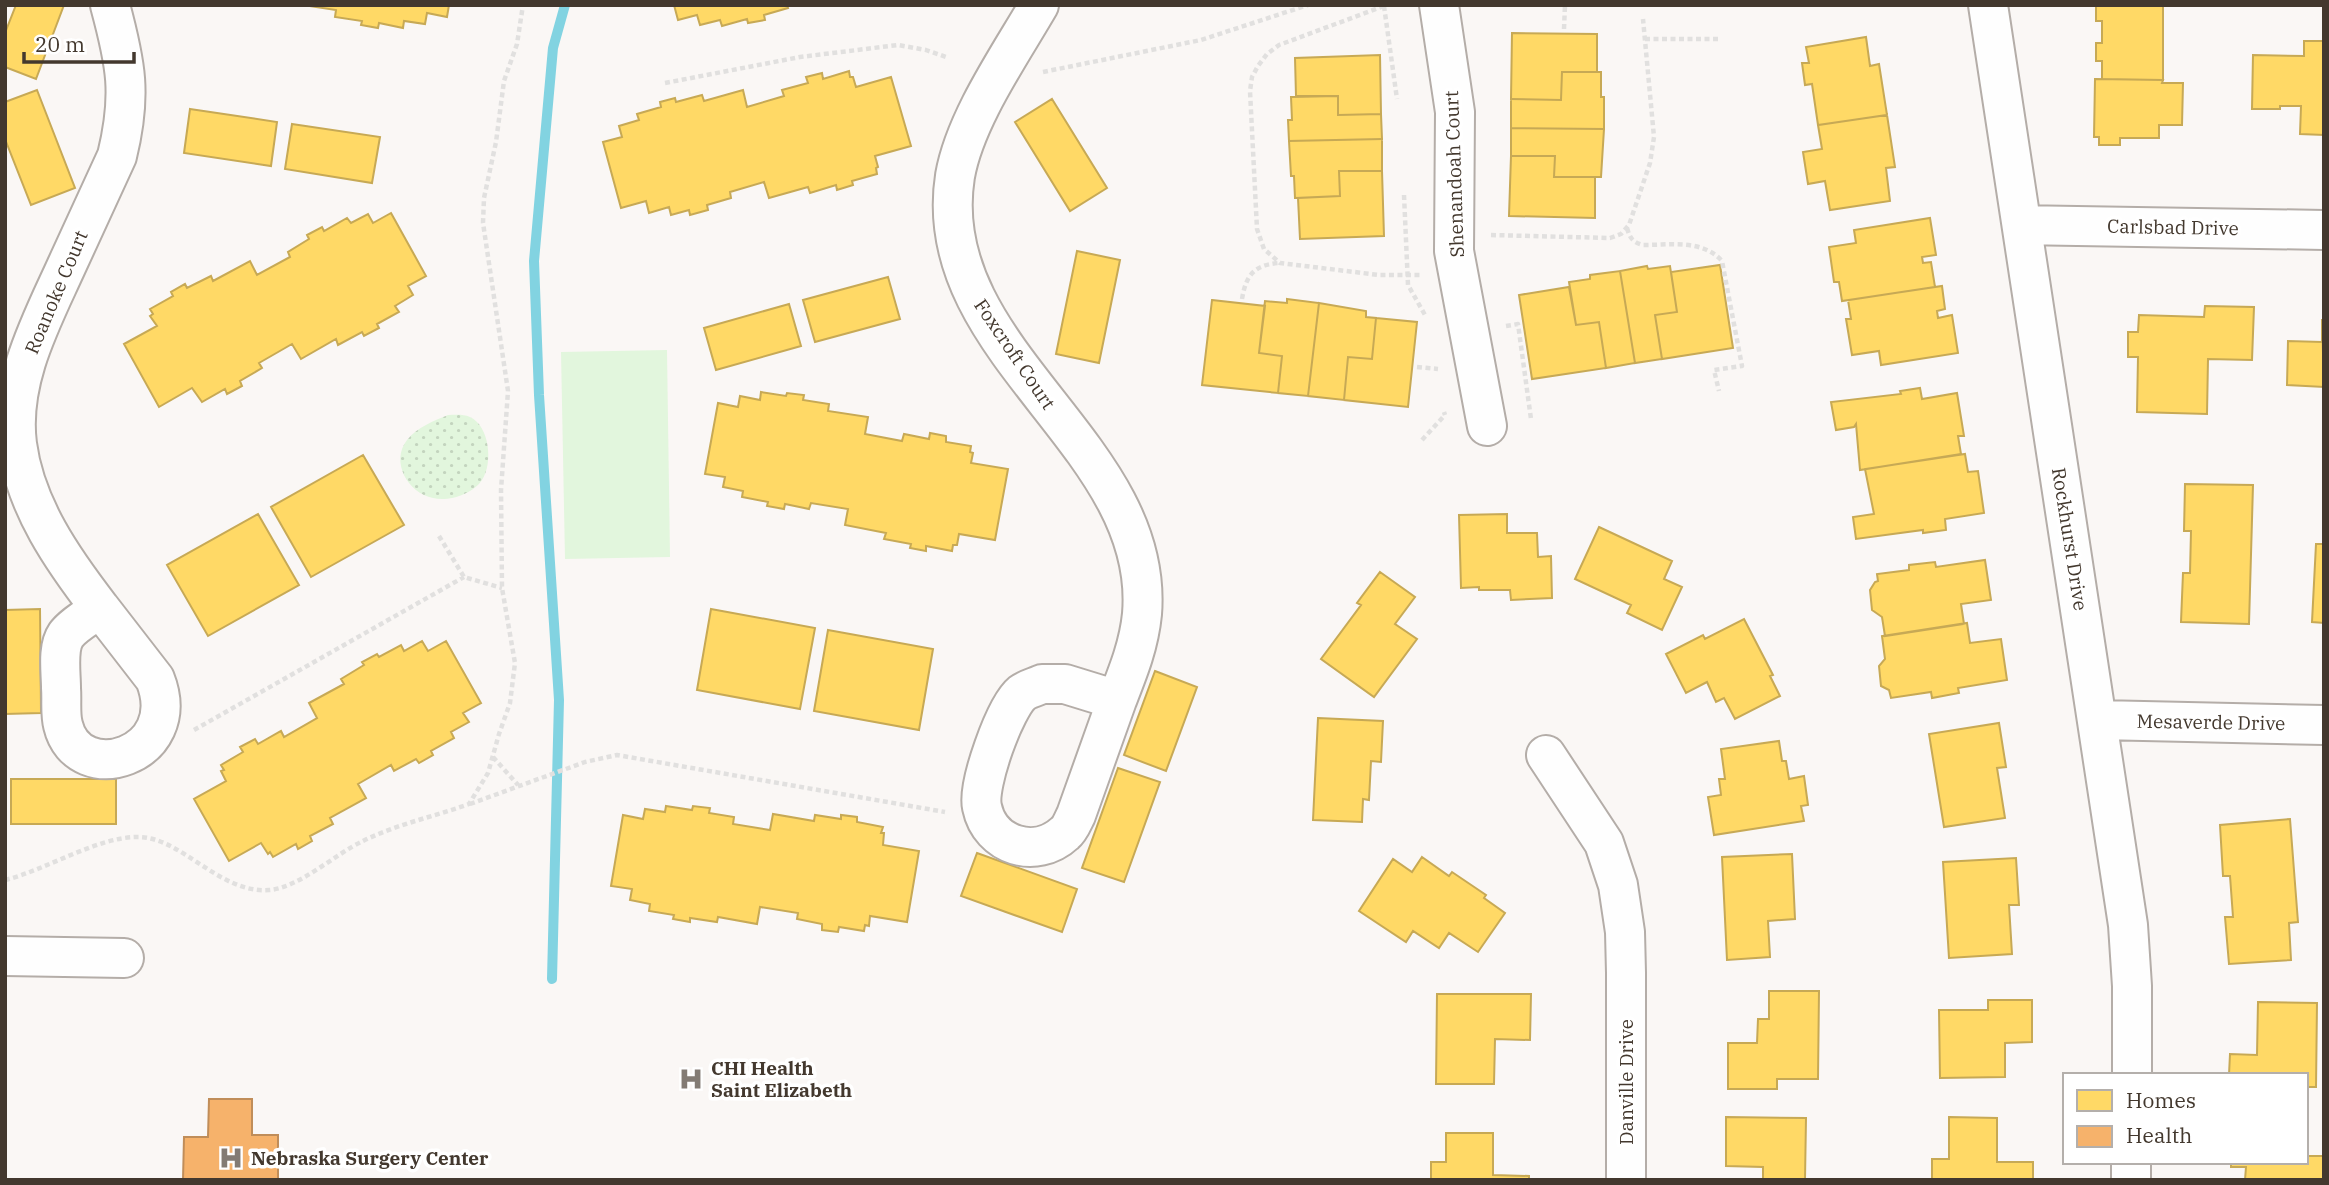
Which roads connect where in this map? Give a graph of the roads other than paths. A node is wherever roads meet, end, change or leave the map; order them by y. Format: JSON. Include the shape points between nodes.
{"nodes":[{"id":1,"x":110,"y":5,"type":"edge"},
{"id":2,"x":1039,"y":5,"type":"edge"},
{"id":3,"x":1439,"y":5,"type":"edge"},
{"id":4,"x":1988,"y":5,"type":"edge"},
{"id":5,"x":2022,"y":225,"type":"junction"},
{"id":6,"x":2324,"y":230,"type":"edge"},
{"id":7,"x":1487,"y":426,"type":"dead end"},
{"id":8,"x":100,"y":608,"type":"dead end"},
{"id":9,"x":1117,"y":700,"type":"dead end"},
{"id":10,"x":2099,"y":720,"type":"junction"},
{"id":11,"x":2324,"y":725,"type":"edge"},
{"id":12,"x":1546,"y":755,"type":"dead end"},
{"id":13,"x":5,"y":956,"type":"edge"},
{"id":14,"x":124,"y":958,"type":"dead end"},
{"id":15,"x":2132,"y":1073,"type":"edge"},
{"id":16,"x":1626,"y":1180,"type":"edge"}],
"edges":[{"from":1,"to":8,"type":"street","name":"Roanoke Court","via":[[127,77],[122,135],[117,156],[34,338],[16,417],[20,461],[37,509],[53,541]]},
{"from":2,"to":9,"type":"street","name":"Foxcroft Court","via":[[982,104],[962,149],[955,177],[955,234],[978,303],[1097,470],[1131,536],[1142,611],[1135,655]]},
{"from":3,"to":7,"type":"street","name":"Shenandoah Court","via":[[1455,112],[1454,251]]},
{"from":4,"to":5,"type":"street","name":"Rockhurst Drive"},
{"from":5,"to":6,"type":"street","name":"Carlsbad Drive"},
{"from":5,"to":10,"type":"street","name":"Rockhurst Drive"},
{"from":10,"to":11,"type":"street","name":"Mesaverde Drive"},
{"from":10,"to":15,"type":"street","name":"Rockhurst Drive","via":[[2128,925]]},
{"from":12,"to":16,"type":"street","name":"Danville Drive","via":[[1604,843],[1618,885],[1625,932]]},
{"from":13,"to":14,"type":"street"}]}
